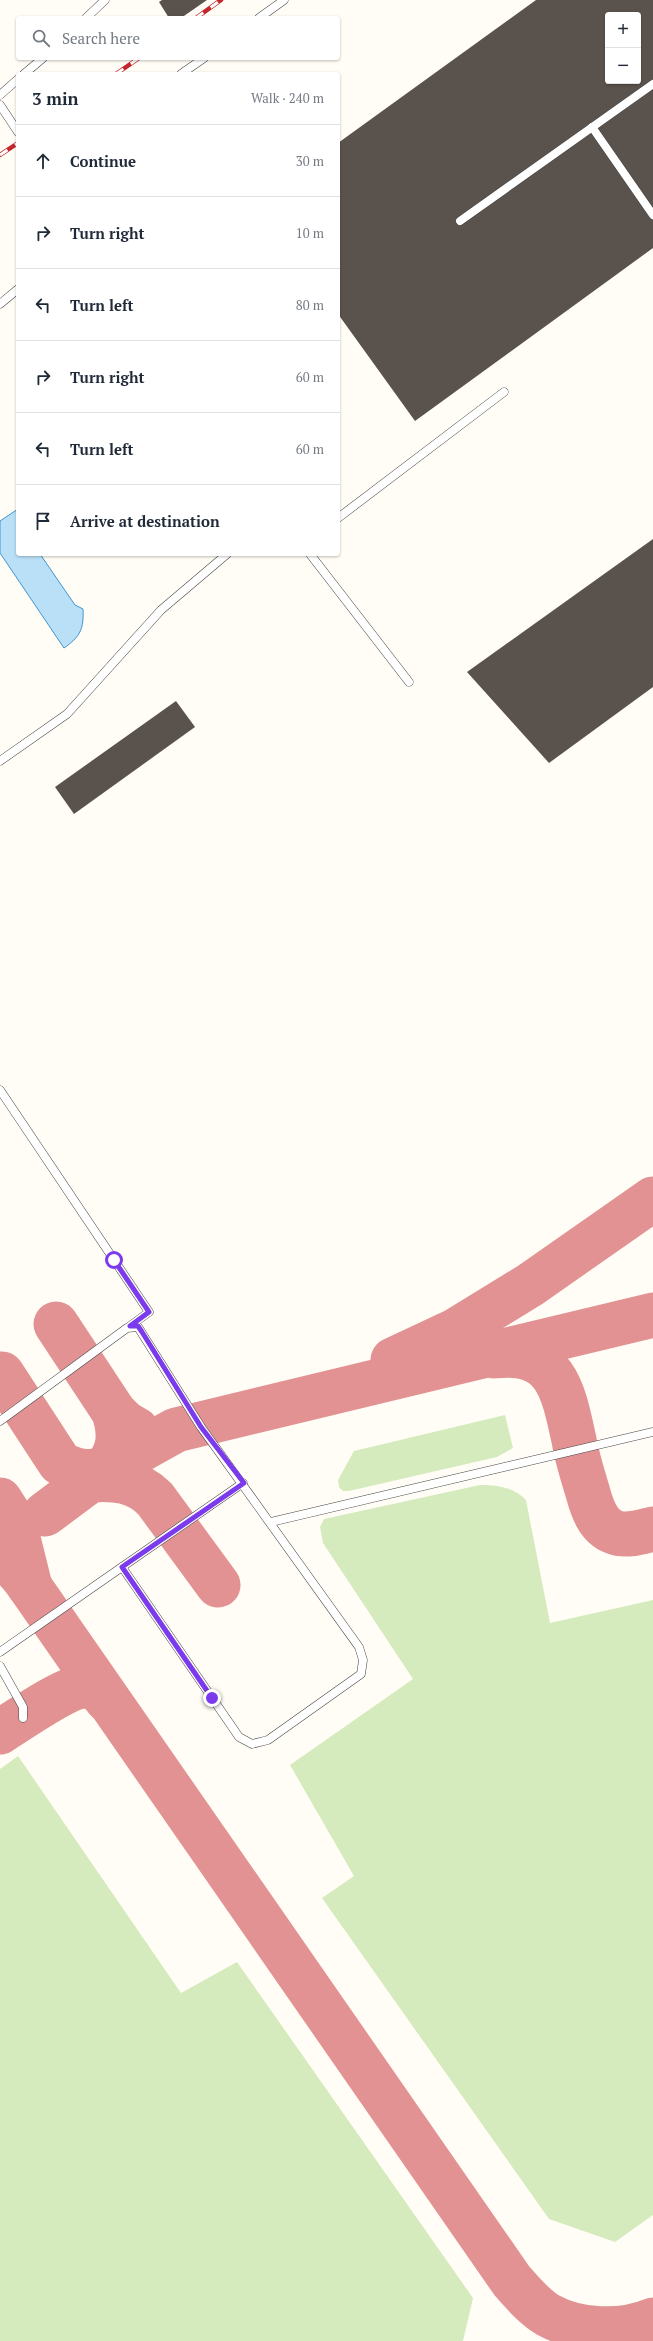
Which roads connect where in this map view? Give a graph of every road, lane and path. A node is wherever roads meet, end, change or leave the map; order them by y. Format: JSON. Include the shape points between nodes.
{"nodes":[{"id":1,"x":105,"y":0,"type":"edge"},
{"id":2,"x":284,"y":0,"type":"edge"},
{"id":3,"x":88,"y":16,"type":"edge"},
{"id":4,"x":262,"y":16,"type":"edge"},
{"id":5,"x":41,"y":60,"type":"edge"},
{"id":6,"x":201,"y":60,"type":"edge"},
{"id":7,"x":26,"y":72,"type":"edge"},
{"id":8,"x":184,"y":72,"type":"edge"},
{"id":9,"x":16,"y":81,"type":"edge"},
{"id":10,"x":653,"y":84,"type":"edge"},
{"id":11,"x":0,"y":95,"type":"edge"},
{"id":12,"x":0,"y":105,"type":"edge"},
{"id":13,"x":592,"y":127,"type":"junction"},
{"id":14,"x":16,"y":129,"type":"edge"},
{"id":15,"x":653,"y":215,"type":"edge"},
{"id":16,"x":460,"y":221,"type":"dead end"},
{"id":17,"x":16,"y":291,"type":"edge"},
{"id":18,"x":0,"y":304,"type":"edge"},
{"id":19,"x":504,"y":392,"type":"dead end"},
{"id":20,"x":340,"y":516,"type":"edge"},
{"id":21,"x":225,"y":556,"type":"edge"},
{"id":22,"x":312,"y":556,"type":"edge"},
{"id":23,"x":409,"y":682,"type":"dead end"},
{"id":24,"x":0,"y":761,"type":"edge"},
{"id":25,"x":0,"y":1090,"type":"edge"},
{"id":26,"x":130,"y":1326,"type":"junction"},
{"id":27,"x":0,"y":1421,"type":"edge"},
{"id":28,"x":653,"y":1432,"type":"edge"},
{"id":29,"x":244,"y":1483,"type":"junction"},
{"id":30,"x":271,"y":1522,"type":"junction"},
{"id":31,"x":122,"y":1567,"type":"junction"},
{"id":32,"x":0,"y":1652,"type":"edge"},
{"id":33,"x":0,"y":1666,"type":"edge"},
{"id":34,"x":23,"y":1718,"type":"dead end"}],
"edges":[{"from":1,"to":3,"type":"lane"},
{"from":2,"to":4,"type":"lane"},
{"from":5,"to":7,"type":"lane"},
{"from":6,"to":8,"type":"lane"},
{"from":9,"to":11,"type":"lane"},
{"from":10,"to":13,"type":"lane"},
{"from":12,"to":14,"type":"lane"},
{"from":13,"to":15,"type":"lane"},
{"from":13,"to":16,"type":"lane"},
{"from":17,"to":18,"type":"lane"},
{"from":19,"to":20,"type":"lane"},
{"from":21,"to":24,"type":"lane","via":[[161,610],[67,714]]},
{"from":22,"to":23,"type":"lane"},
{"from":25,"to":26,"type":"lane","via":[[149,1312]]},
{"from":26,"to":27,"type":"lane"},
{"from":26,"to":29,"type":"lane","via":[[138,1326],[201,1427]]},
{"from":28,"to":30,"type":"lane"},
{"from":29,"to":30,"type":"lane"},
{"from":29,"to":31,"type":"lane"},
{"from":30,"to":31,"type":"lane","via":[[359,1647],[363,1660],[361,1674],[268,1740],[252,1744],[239,1737]]},
{"from":31,"to":32,"type":"lane"},
{"from":33,"to":34,"type":"lane","via":[[23,1707]]}]}
